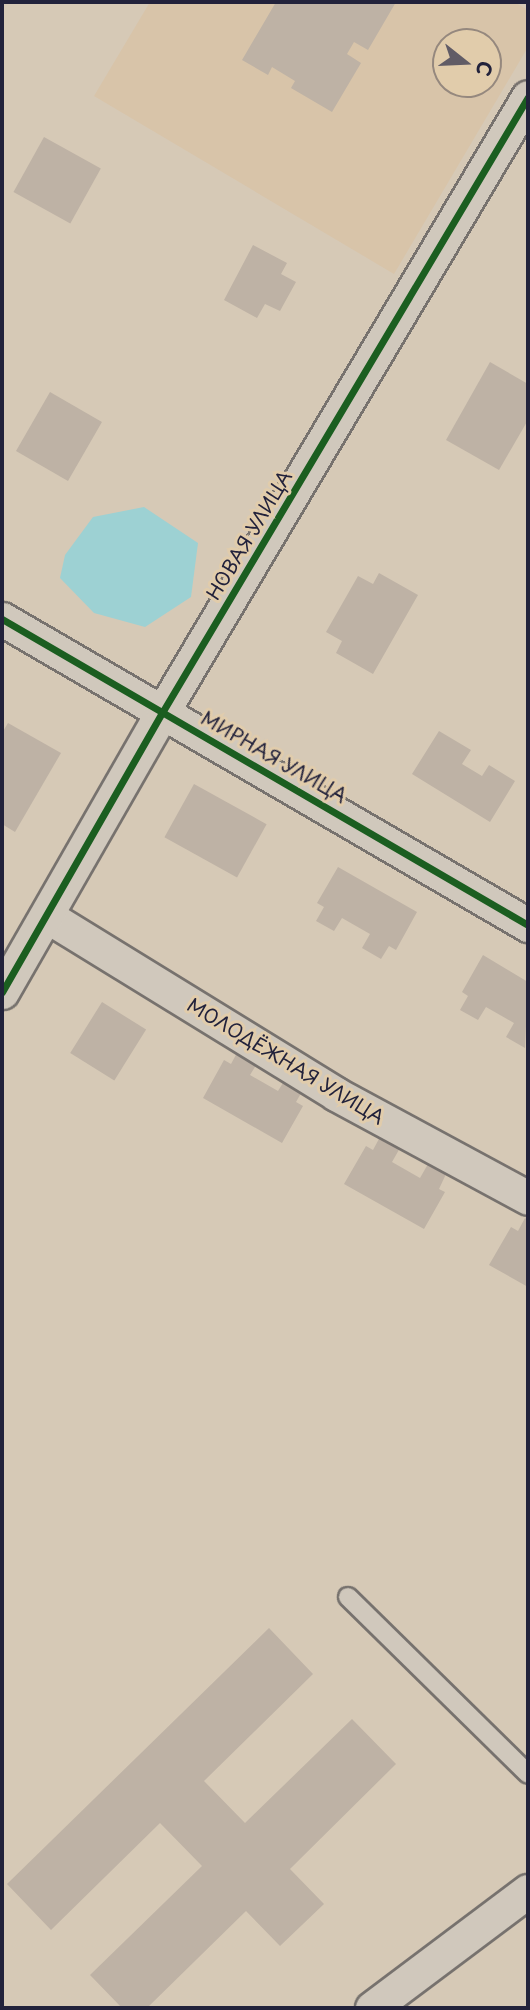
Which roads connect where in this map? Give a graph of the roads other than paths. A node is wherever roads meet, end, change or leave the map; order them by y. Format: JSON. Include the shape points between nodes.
{"nodes":[{"id":1,"x":528,"y":97,"type":"edge"},
{"id":2,"x":2,"y":619,"type":"edge"},
{"id":3,"x":163,"y":710,"type":"junction"},
{"id":4,"x":47,"y":916,"type":"junction"},
{"id":5,"x":528,"y":925,"type":"edge"},
{"id":6,"x":2,"y":992,"type":"edge"},
{"id":7,"x":528,"y":1198,"type":"edge"},
{"id":8,"x":348,"y":1597,"type":"dead end"},
{"id":9,"x":528,"y":1774,"type":"edge"},
{"id":10,"x":528,"y":1891,"type":"edge"},
{"id":11,"x":372,"y":2008,"type":"edge"}],
"edges":[{"from":1,"to":3,"type":"street","name":"НОВАЯ УЛИЦА"},
{"from":2,"to":3,"type":"street","name":"МИРНАЯ УЛИЦА"},
{"from":3,"to":4,"type":"street","name":"НОВАЯ УЛИЦА"},
{"from":3,"to":5,"type":"street","name":"МИРНАЯ УЛИЦА"},
{"from":4,"to":6,"type":"street","name":"НОВАЯ УЛИЦА"},
{"from":4,"to":7,"type":"street","name":"МОЛОДЁЖНАЯ УЛИЦА","via":[[336,1094]]},
{"from":8,"to":9,"type":"lane"},
{"from":10,"to":11,"type":"street"}]}
